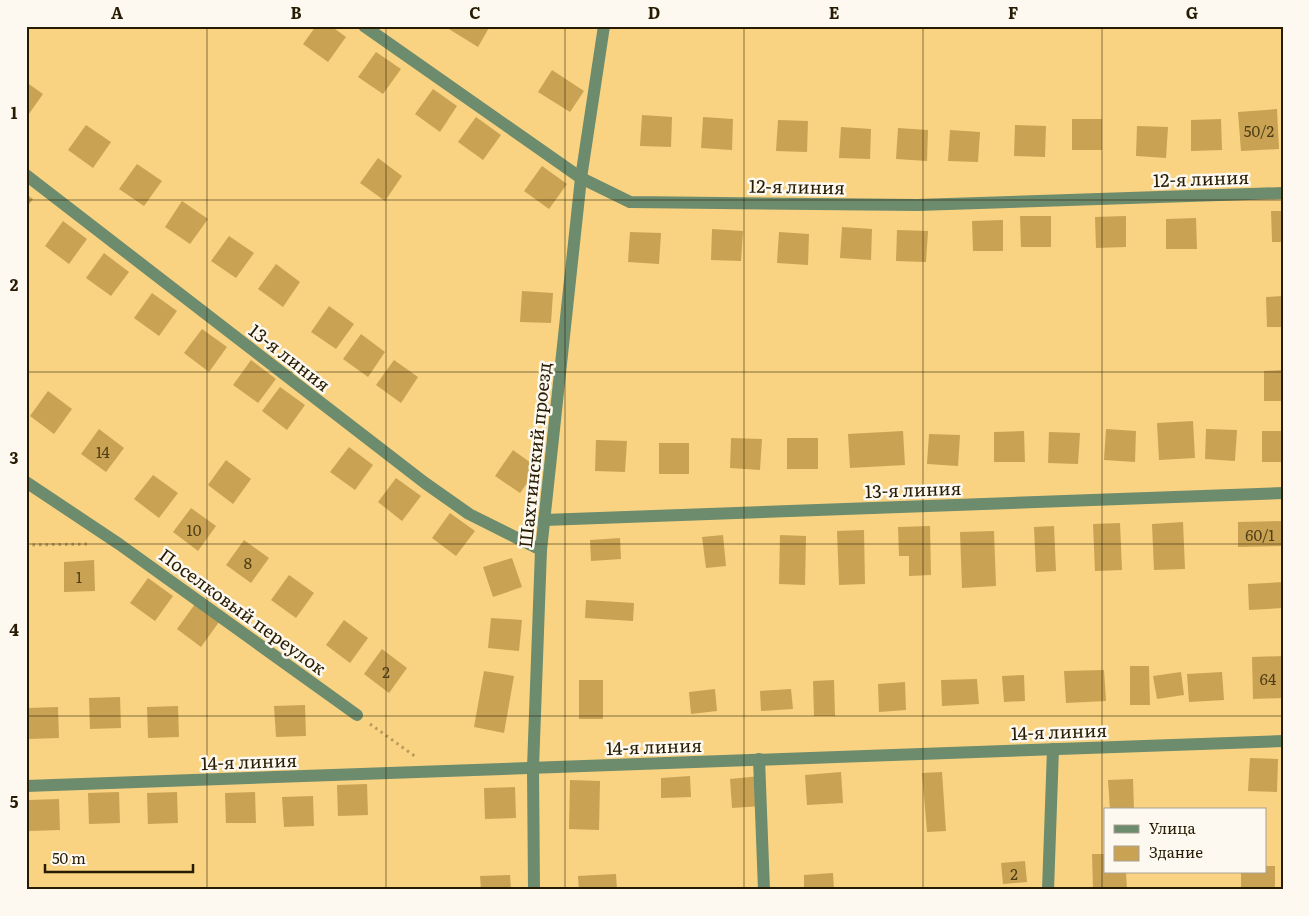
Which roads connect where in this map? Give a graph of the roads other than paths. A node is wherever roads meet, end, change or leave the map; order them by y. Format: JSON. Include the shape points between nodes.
{"nodes":[{"id":1,"x":364,"y":26,"type":"edge"},
{"id":2,"x":604,"y":26,"type":"edge"},
{"id":3,"x":26,"y":176,"type":"edge"},
{"id":4,"x":581,"y":178,"type":"junction"},
{"id":5,"x":1283,"y":193,"type":"edge"},
{"id":6,"x":26,"y":482,"type":"edge"},
{"id":7,"x":1283,"y":493,"type":"edge"},
{"id":8,"x":544,"y":520,"type":"junction"},
{"id":9,"x":541,"y":550,"type":"junction"},
{"id":10,"x":357,"y":715,"type":"road end"},
{"id":11,"x":1283,"y":741,"type":"edge"},
{"id":12,"x":1053,"y":749,"type":"junction"},
{"id":13,"x":759,"y":760,"type":"junction"},
{"id":14,"x":533,"y":768,"type":"junction"},
{"id":15,"x":26,"y":786,"type":"edge"},
{"id":16,"x":534,"y":890,"type":"edge"},
{"id":17,"x":764,"y":890,"type":"edge"},
{"id":18,"x":1048,"y":890,"type":"edge"}],
"edges":[{"from":1,"to":4,"type":"street","name":"12-я линия"},
{"from":2,"to":4,"type":"street","name":"Шахтинский проезд"},
{"from":3,"to":9,"type":"street","name":"13-я линия","via":[[425,484],[469,514]]},
{"from":4,"to":5,"type":"street","name":"12-я линия","via":[[630,202],[917,205]]},
{"from":4,"to":8,"type":"street","name":"Шахтинский проезд"},
{"from":6,"to":10,"type":"street","name":"Поселковый переулок","via":[[119,544]]},
{"from":7,"to":8,"type":"street","name":"13-я линия"},
{"from":8,"to":9,"type":"street","name":"Шахтинский проезд"},
{"from":9,"to":14,"type":"street","name":"Шахтинский проезд"},
{"from":11,"to":12,"type":"street","name":"14-я линия"},
{"from":12,"to":13,"type":"street","name":"14-я линия"},
{"from":12,"to":18,"type":"street"},
{"from":13,"to":14,"type":"street","name":"14-я линия"},
{"from":13,"to":17,"type":"street"},
{"from":14,"to":15,"type":"street","name":"14-я линия"},
{"from":14,"to":16,"type":"street","name":"Шахтинский проезд"}]}
